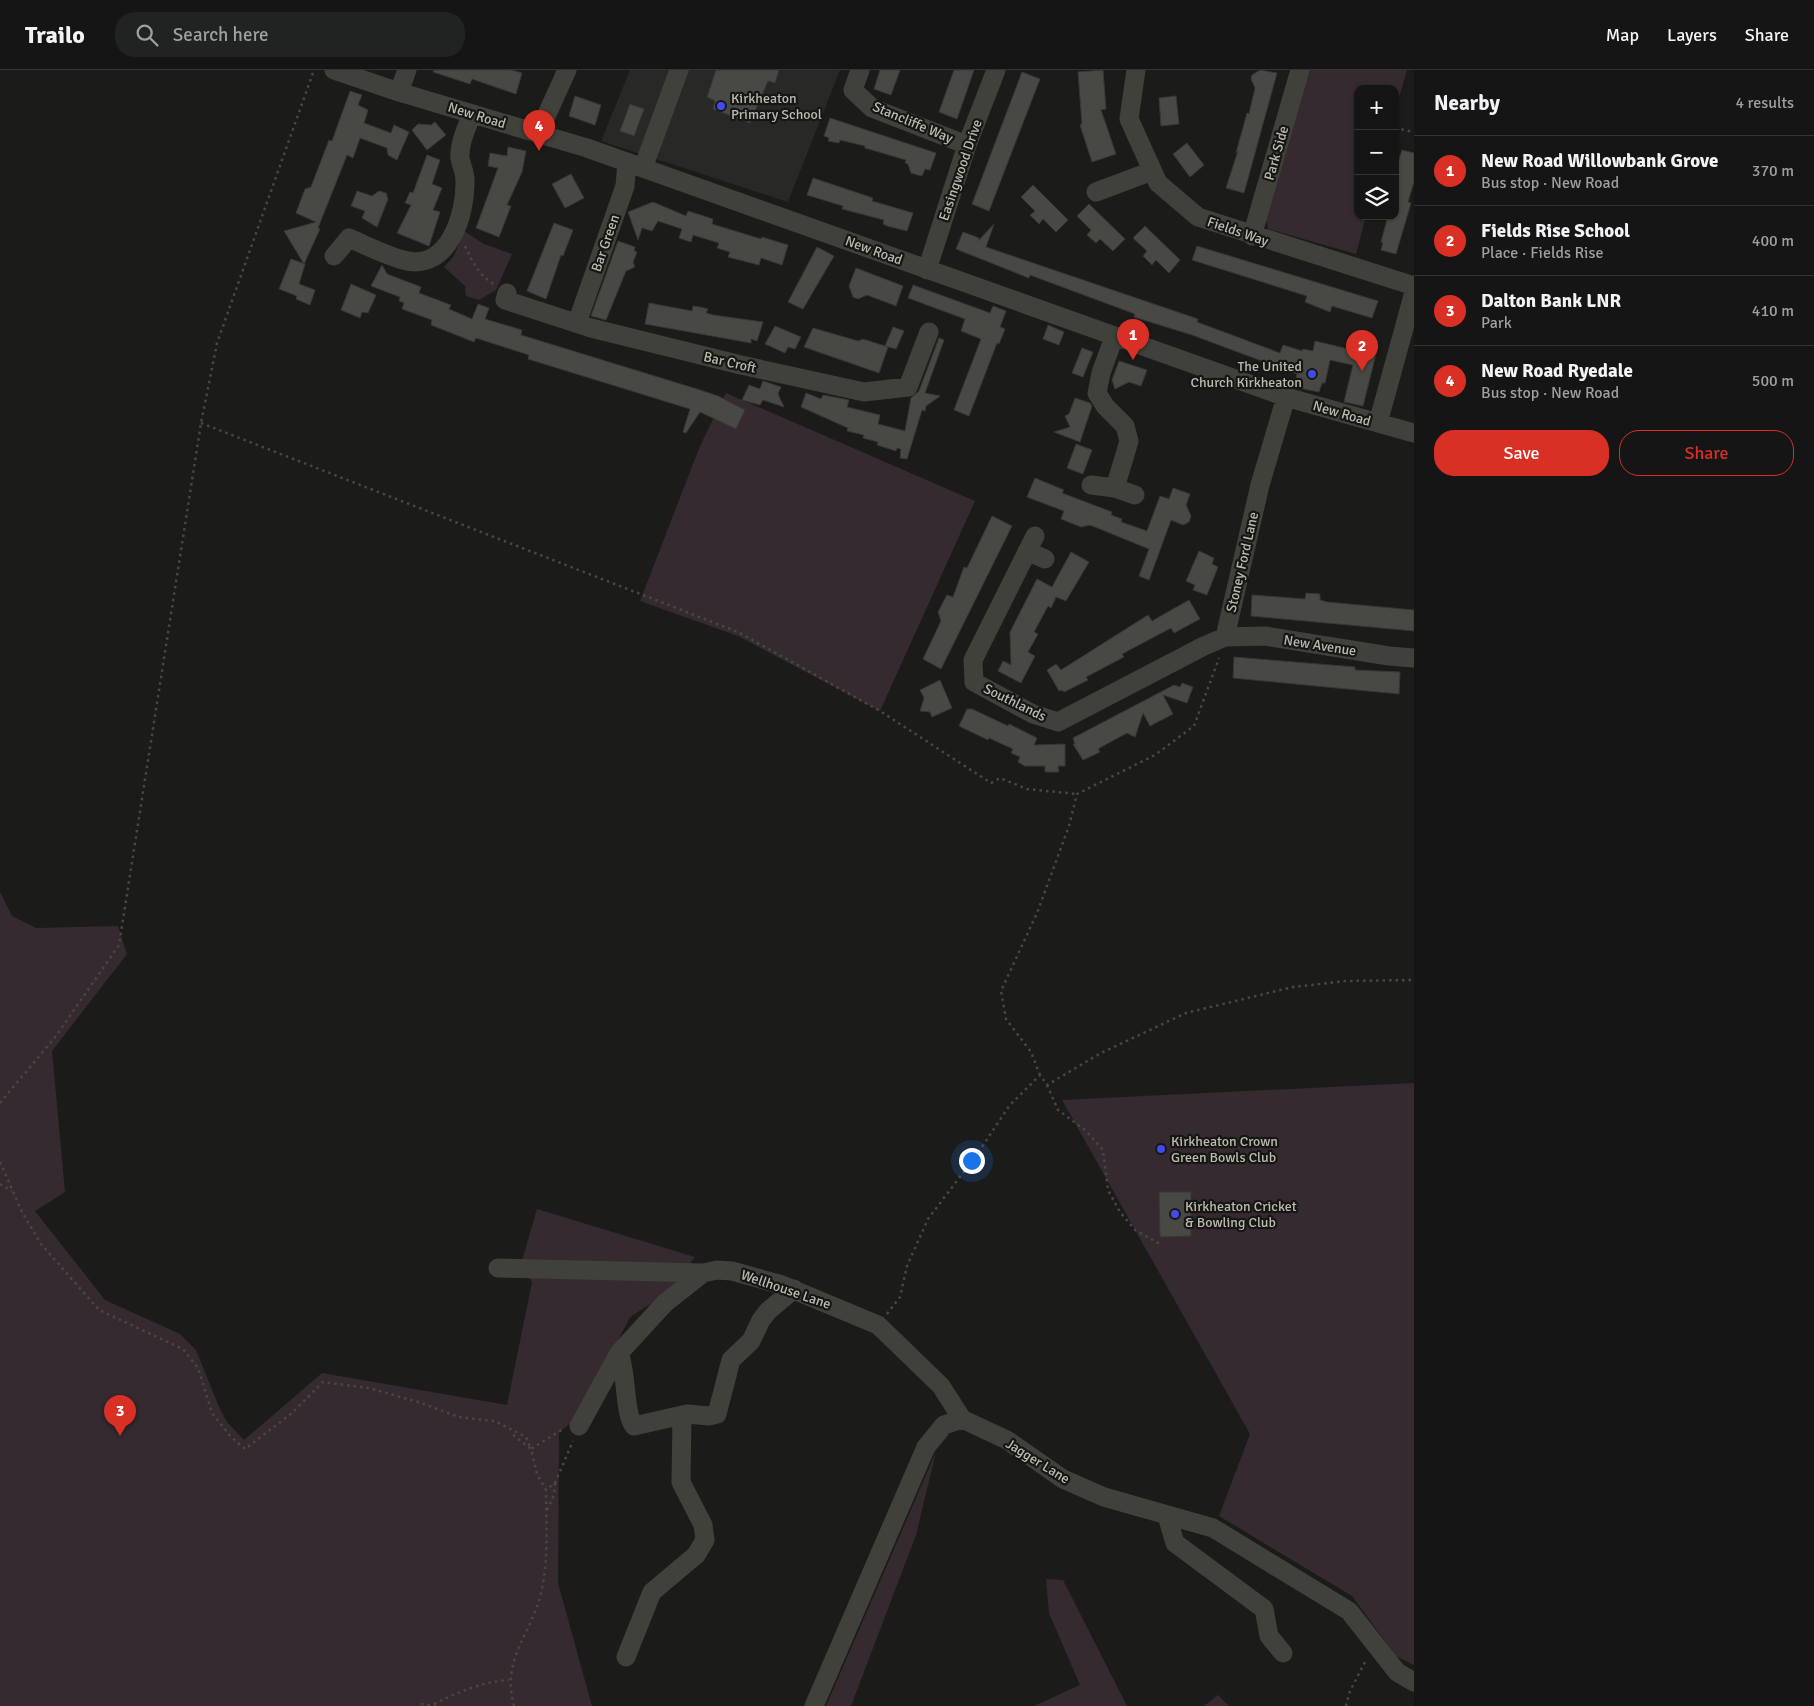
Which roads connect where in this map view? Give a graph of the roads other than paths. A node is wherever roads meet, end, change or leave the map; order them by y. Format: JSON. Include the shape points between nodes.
{"nodes":[{"id":1,"x":334,"y":70,"type":"edge"},
{"id":2,"x":407,"y":70,"type":"edge"},
{"id":3,"x":567,"y":70,"type":"edge"},
{"id":4,"x":679,"y":70,"type":"edge"},
{"id":5,"x":860,"y":70,"type":"edge"},
{"id":6,"x":996,"y":70,"type":"edge"},
{"id":7,"x":1136,"y":70,"type":"edge"},
{"id":8,"x":1300,"y":70,"type":"edge"},
{"id":9,"x":399,"y":92,"type":"junction"},
{"id":10,"x":472,"y":114,"type":"junction"},
{"id":11,"x":538,"y":134,"type":"junction"},
{"id":12,"x":968,"y":145,"type":"junction"},
{"id":13,"x":635,"y":165,"type":"junction"},
{"id":14,"x":1152,"y":171,"type":"junction"},
{"id":15,"x":1096,"y":192,"type":"dead end"},
{"id":16,"x":1252,"y":236,"type":"junction"},
{"id":17,"x":334,"y":256,"type":"dead end"},
{"id":18,"x":927,"y":270,"type":"junction"},
{"id":19,"x":1414,"y":286,"type":"edge"},
{"id":20,"x":1414,"y":292,"type":"edge"},
{"id":21,"x":507,"y":293,"type":"road end"},
{"id":22,"x":577,"y":324,"type":"junction"},
{"id":23,"x":929,"y":332,"type":"dead end"},
{"id":24,"x":1114,"y":337,"type":"junction"},
{"id":25,"x":1286,"y":397,"type":"junction"},
{"id":26,"x":1378,"y":423,"type":"junction"},
{"id":27,"x":1414,"y":433,"type":"edge"},
{"id":28,"x":1091,"y":485,"type":"dead end"},
{"id":29,"x":1115,"y":488,"type":"junction"},
{"id":30,"x":1135,"y":495,"type":"dead end"},
{"id":31,"x":1045,"y":559,"type":"dead end"},
{"id":32,"x":1225,"y":637,"type":"junction"},
{"id":33,"x":1414,"y":658,"type":"edge"},
{"id":34,"x":498,"y":1268,"type":"dead end"},
{"id":35,"x":703,"y":1273,"type":"junction"},
{"id":36,"x":794,"y":1289,"type":"junction"},
{"id":37,"x":619,"y":1353,"type":"junction"},
{"id":38,"x":682,"y":1415,"type":"junction"},
{"id":39,"x":962,"y":1419,"type":"junction"},
{"id":40,"x":582,"y":1420,"type":"road end"},
{"id":41,"x":1167,"y":1516,"type":"junction"},
{"id":42,"x":1283,"y":1653,"type":"dead end"},
{"id":43,"x":626,"y":1657,"type":"dead end"},
{"id":44,"x":1414,"y":1682,"type":"edge"},
{"id":45,"x":814,"y":1706,"type":"edge"}],
"edges":[{"from":1,"to":9,"type":"street","name":"New Road"},
{"from":2,"to":9,"type":"street"},
{"from":3,"to":11,"type":"street"},
{"from":4,"to":13,"type":"street","name":"Bar Green"},
{"from":5,"to":12,"type":"street","name":"Stancliffe Way","via":[[853,90],[872,108]]},
{"from":6,"to":12,"type":"street","name":"Easingwood Drive"},
{"from":7,"to":14,"type":"street","name":"Fields Way","via":[[1129,119]]},
{"from":8,"to":16,"type":"street","name":"Park Side"},
{"from":9,"to":10,"type":"street","name":"New Road"},
{"from":10,"to":11,"type":"street","name":"New Road"},
{"from":10,"to":17,"type":"street","via":[[460,157],[465,179],[462,204],[454,234],[443,251],[427,261],[404,261],[347,233]]},
{"from":11,"to":13,"type":"street","name":"New Road"},
{"from":12,"to":18,"type":"street","name":"Easingwood Drive"},
{"from":13,"to":18,"type":"street","name":"New Road"},
{"from":13,"to":22,"type":"street","name":"Bar Green"},
{"from":14,"to":15,"type":"street"},
{"from":14,"to":16,"type":"street","name":"Fields Way","via":[[1158,183],[1198,217]]},
{"from":16,"to":19,"type":"street","name":"Fields Way"},
{"from":18,"to":24,"type":"street","name":"New Road"},
{"from":20,"to":26,"type":"street"},
{"from":21,"to":22,"type":"street","name":"Bar Croft","via":[[505,300]]},
{"from":22,"to":23,"type":"street","name":"Bar Croft","via":[[864,392],[908,387]]},
{"from":24,"to":25,"type":"street","name":"New Road"},
{"from":24,"to":29,"type":"street","via":[[1100,373],[1097,393],[1125,426],[1129,441]]},
{"from":25,"to":26,"type":"street","name":"New Road"},
{"from":25,"to":32,"type":"street","name":"Stoney Ford Lane","via":[[1260,485]]},
{"from":26,"to":27,"type":"street","name":"New Road"},
{"from":28,"to":29,"type":"street"},
{"from":29,"to":30,"type":"street"},
{"from":31,"to":32,"type":"street","name":"Southlands","via":[[1031,544],[973,660],[974,682],[1033,714],[1058,722]]},
{"from":32,"to":33,"type":"street","name":"New Avenue","via":[[1265,636]]},
{"from":34,"to":35,"type":"street","name":"Wellhouse Lane"},
{"from":35,"to":36,"type":"street","name":"Wellhouse Lane","via":[[732,1271]]},
{"from":35,"to":37,"type":"street","via":[[665,1303]]},
{"from":36,"to":38,"type":"street","via":[[768,1311],[751,1341],[731,1360],[717,1414]]},
{"from":36,"to":39,"type":"street","name":"Wellhouse Lane","via":[[878,1325],[941,1386]]},
{"from":37,"to":38,"type":"street","via":[[632,1423],[638,1426]]},
{"from":37,"to":40,"type":"street"},
{"from":38,"to":43,"type":"street","via":[[681,1482],[703,1525],[705,1540],[696,1555],[652,1592]]},
{"from":39,"to":41,"type":"street","name":"Jagger Lane","via":[[1007,1440],[1063,1479],[1104,1497]]},
{"from":39,"to":45,"type":"street","via":[[944,1425],[926,1447]]},
{"from":41,"to":42,"type":"street","via":[[1175,1543],[1264,1609],[1269,1636]]},
{"from":41,"to":44,"type":"street","name":"Jagger Lane","via":[[1213,1528],[1349,1611],[1397,1672]]}]}
